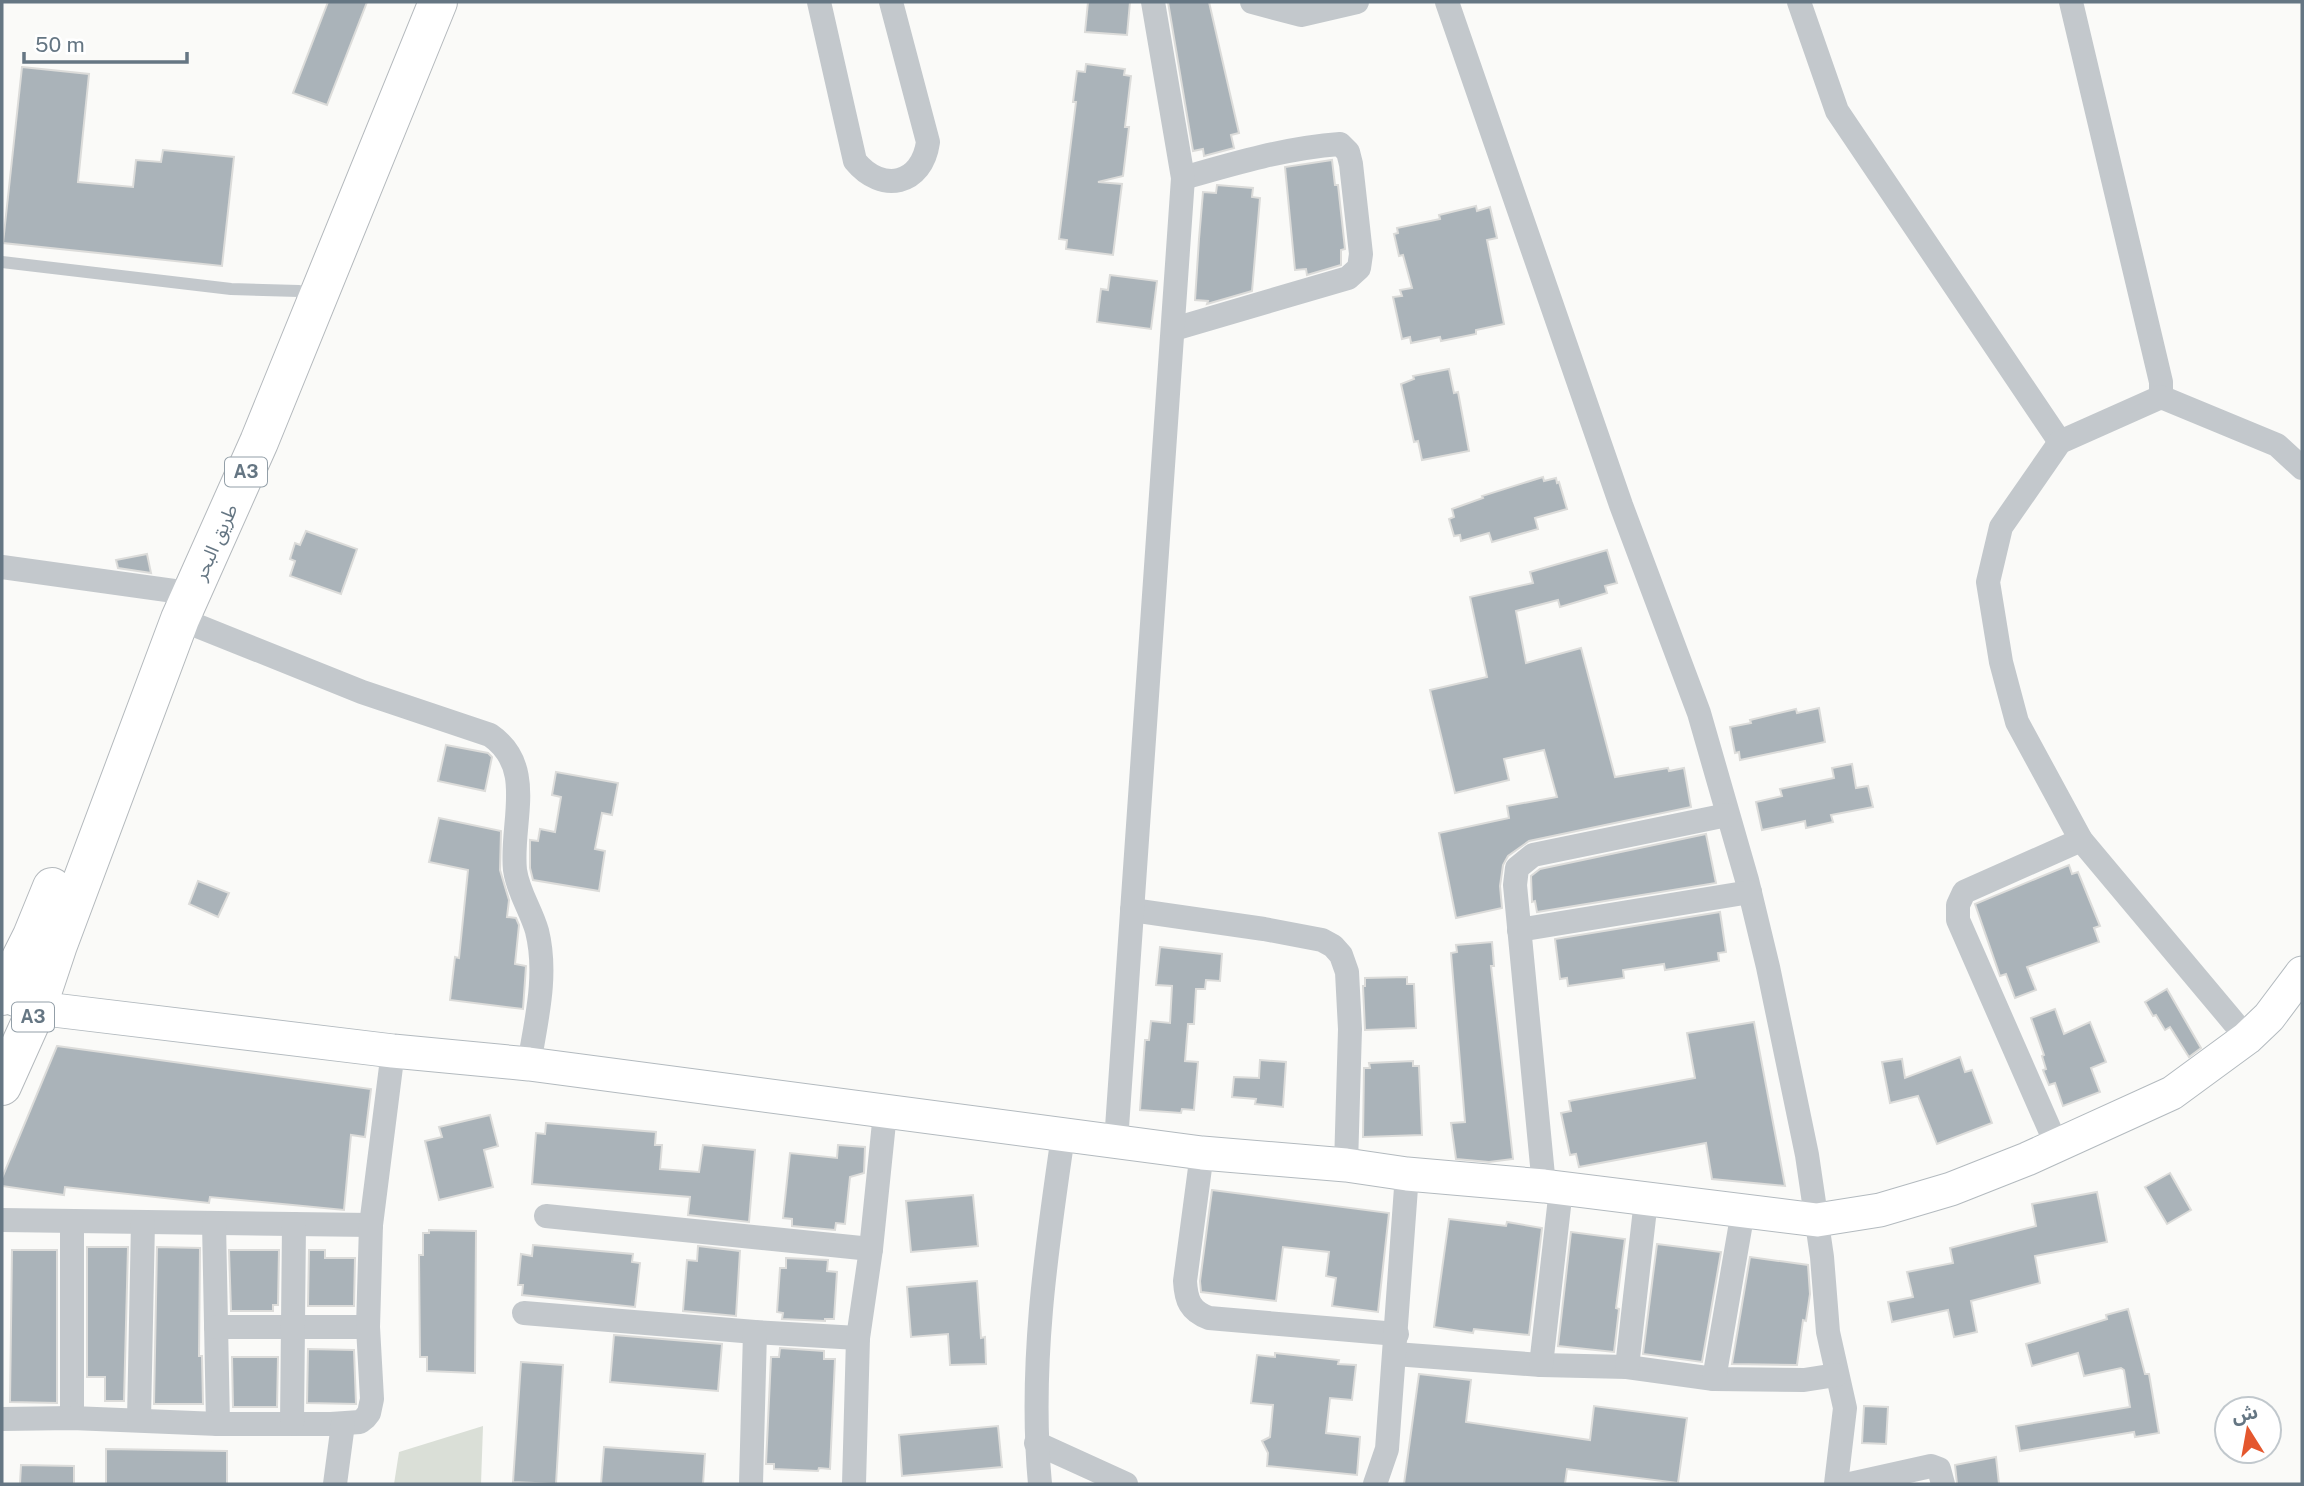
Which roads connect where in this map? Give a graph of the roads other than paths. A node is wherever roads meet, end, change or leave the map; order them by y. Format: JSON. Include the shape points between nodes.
{"nodes":[{"id":1,"x":410,"y":2,"type":"edge"},
{"id":2,"x":438,"y":2,"type":"edge"},
{"id":3,"x":819,"y":2,"type":"edge"},
{"id":4,"x":891,"y":2,"type":"edge"},
{"id":5,"x":1153,"y":2,"type":"edge"},
{"id":6,"x":1252,"y":2,"type":"edge"},
{"id":7,"x":1357,"y":2,"type":"edge"},
{"id":8,"x":1447,"y":2,"type":"edge"},
{"id":9,"x":1799,"y":2,"type":"edge"},
{"id":10,"x":2071,"y":2,"type":"edge"},
{"id":11,"x":1183,"y":178,"type":"junction"},
{"id":12,"x":2,"y":262,"type":"edge"},
{"id":13,"x":299,"y":291,"type":"junction"},
{"id":14,"x":1174,"y":329,"type":"junction"},
{"id":15,"x":2161,"y":397,"type":"junction"},
{"id":16,"x":2060,"y":442,"type":"junction"},
{"id":17,"x":2302,"y":468,"type":"edge"},
{"id":18,"x":2,"y":567,"type":"edge"},
{"id":19,"x":177,"y":605,"type":"junction"},
{"id":20,"x":1727,"y":815,"type":"junction"},
{"id":21,"x":2081,"y":840,"type":"junction"},
{"id":22,"x":1750,"y":892,"type":"junction"},
{"id":23,"x":1132,"y":911,"type":"junction"},
{"id":24,"x":1520,"y":930,"type":"junction"},
{"id":25,"x":2302,"y":973,"type":"edge"},
{"id":26,"x":14,"y":999,"type":"edge"},
{"id":27,"x":2248,"y":1038,"type":"junction"},
{"id":28,"x":393,"y":1051,"type":"junction"},
{"id":29,"x":529,"y":1065,"type":"junction"},
{"id":30,"x":2,"y":1086,"type":"edge"},
{"id":31,"x":885,"y":1113,"type":"junction"},
{"id":32,"x":1063,"y":1136,"type":"junction"},
{"id":33,"x":1116,"y":1142,"type":"junction"},
{"id":34,"x":2057,"y":1146,"type":"junction"},
{"id":35,"x":1202,"y":1153,"type":"junction"},
{"id":36,"x":1346,"y":1165,"type":"junction"},
{"id":37,"x":1407,"y":1174,"type":"junction"},
{"id":38,"x":1552,"y":1187,"type":"junction"},
{"id":39,"x":1646,"y":1200,"type":"junction"},
{"id":40,"x":1743,"y":1211,"type":"junction"},
{"id":41,"x":546,"y":1216,"type":"dead end"},
{"id":42,"x":2,"y":1220,"type":"edge"},
{"id":43,"x":1817,"y":1220,"type":"junction"},
{"id":44,"x":72,"y":1221,"type":"junction"},
{"id":45,"x":143,"y":1222,"type":"junction"},
{"id":46,"x":214,"y":1223,"type":"junction"},
{"id":47,"x":294,"y":1224,"type":"junction"},
{"id":48,"x":371,"y":1225,"type":"junction"},
{"id":49,"x":871,"y":1250,"type":"junction"},
{"id":50,"x":524,"y":1313,"type":"dead end"},
{"id":51,"x":216,"y":1327,"type":"junction"},
{"id":52,"x":368,"y":1327,"type":"junction"},
{"id":53,"x":293,"y":1328,"type":"junction"},
{"id":54,"x":755,"y":1332,"type":"junction"},
{"id":55,"x":858,"y":1338,"type":"junction"},
{"id":56,"x":1396,"y":1344,"type":"junction"},
{"id":57,"x":1541,"y":1365,"type":"junction"},
{"id":58,"x":1627,"y":1367,"type":"junction"},
{"id":59,"x":1836,"y":1375,"type":"junction"},
{"id":60,"x":1714,"y":1379,"type":"junction"},
{"id":61,"x":72,"y":1418,"type":"junction"},
{"id":62,"x":2,"y":1419,"type":"edge"},
{"id":63,"x":139,"y":1420,"type":"junction"},
{"id":64,"x":218,"y":1424,"type":"junction"},
{"id":65,"x":292,"y":1424,"type":"junction"},
{"id":66,"x":343,"y":1424,"type":"junction"},
{"id":67,"x":1036,"y":1443,"type":"junction"},
{"id":68,"x":335,"y":1484,"type":"edge"},
{"id":69,"x":751,"y":1484,"type":"edge"},
{"id":70,"x":854,"y":1484,"type":"edge"},
{"id":71,"x":1040,"y":1484,"type":"edge"},
{"id":72,"x":1126,"y":1484,"type":"edge"},
{"id":73,"x":1375,"y":1484,"type":"edge"},
{"id":74,"x":1836,"y":1484,"type":"edge"},
{"id":75,"x":1850,"y":1484,"type":"edge"},
{"id":76,"x":1943,"y":1484,"type":"edge"}],
"edges":[{"from":1,"to":13,"type":"highway","name":"طريق البحر","number":"A3"},
{"from":2,"to":19,"type":"highway","name":"طريق البحر","number":"A3","via":[[259,442]]},
{"from":3,"to":4,"type":"street","via":[[855,161],[871,176],[892,182],[918,169],[928,142]]},
{"from":5,"to":11,"type":"street"},
{"from":6,"to":7,"type":"street","via":[[1301,15]]},
{"from":8,"to":20,"type":"street","via":[[1621,505],[1699,713]]},
{"from":9,"to":16,"type":"street","via":[[1837,111]]},
{"from":10,"to":15,"type":"street"},
{"from":11,"to":14,"type":"street"},
{"from":11,"to":14,"type":"street","via":[[1263,156],[1340,144],[1351,164],[1361,254],[1359,268],[1348,278]]},
{"from":12,"to":13,"type":"lane","via":[[231,289]]},
{"from":13,"to":19,"type":"highway","name":"طريق البحر","number":"A3"},
{"from":14,"to":23,"type":"street"},
{"from":15,"to":16,"type":"street"},
{"from":15,"to":17,"type":"street","via":[[2277,445]]},
{"from":16,"to":21,"type":"street","via":[[2001,527],[1988,582],[2017,722]]},
{"from":18,"to":19,"type":"street"},
{"from":19,"to":26,"type":"highway","name":"طريق البحر","number":"A3","via":[[32,936]]},
{"from":19,"to":29,"type":"street","via":[[362,692],[490,735],[503,744],[516,768],[518,786],[516,875],[541,952],[541,993]]},
{"from":20,"to":22,"type":"street"},
{"from":20,"to":24,"type":"street","via":[[1532,855],[1517,868]]},
{"from":21,"to":27,"type":"street"},
{"from":21,"to":34,"type":"street","via":[[1964,892],[1958,905],[1958,920]]},
{"from":22,"to":24,"type":"street"},
{"from":22,"to":43,"type":"street"},
{"from":23,"to":33,"type":"street"},
{"from":23,"to":36,"type":"street","via":[[1264,929],[1333,946],[1347,972]]},
{"from":24,"to":38,"type":"street"},
{"from":25,"to":27,"type":"main road"},
{"from":26,"to":28,"type":"main road"},
{"from":26,"to":30,"type":"highway","name":"طريق البحر","number":"A3"},
{"from":27,"to":34,"type":"main road","via":[[2172,1093]]},
{"from":28,"to":29,"type":"main road"},
{"from":28,"to":48,"type":"street"},
{"from":29,"to":31,"type":"main road"},
{"from":31,"to":32,"type":"main road"},
{"from":31,"to":49,"type":"street"},
{"from":32,"to":33,"type":"main road"},
{"from":32,"to":67,"type":"street","via":[[1042,1283]]},
{"from":33,"to":35,"type":"main road"},
{"from":34,"to":43,"type":"main road","via":[[1951,1189],[1880,1210]]},
{"from":35,"to":36,"type":"main road"},
{"from":35,"to":56,"type":"street","via":[[1185,1281],[1185,1294],[1196,1313]]},
{"from":36,"to":37,"type":"main road"},
{"from":37,"to":38,"type":"main road"},
{"from":37,"to":56,"type":"street"},
{"from":38,"to":39,"type":"main road"},
{"from":38,"to":57,"type":"street"},
{"from":39,"to":40,"type":"main road"},
{"from":39,"to":58,"type":"street"},
{"from":40,"to":43,"type":"main road"},
{"from":40,"to":60,"type":"street"},
{"from":41,"to":49,"type":"street"},
{"from":42,"to":44,"type":"street"},
{"from":43,"to":59,"type":"street"},
{"from":44,"to":45,"type":"street"},
{"from":44,"to":61,"type":"street"},
{"from":45,"to":46,"type":"street"},
{"from":45,"to":63,"type":"street"},
{"from":46,"to":47,"type":"street"},
{"from":46,"to":51,"type":"street"},
{"from":47,"to":48,"type":"street"},
{"from":47,"to":53,"type":"street"},
{"from":48,"to":52,"type":"street"},
{"from":49,"to":55,"type":"street"},
{"from":50,"to":54,"type":"street"},
{"from":51,"to":53,"type":"street"},
{"from":51,"to":64,"type":"street"},
{"from":52,"to":53,"type":"street"},
{"from":52,"to":66,"type":"street","via":[[369,1413],[360,1422]]},
{"from":53,"to":65,"type":"street"},
{"from":54,"to":55,"type":"street"},
{"from":54,"to":69,"type":"street"},
{"from":55,"to":70,"type":"street"},
{"from":56,"to":57,"type":"street"},
{"from":56,"to":73,"type":"street","via":[[1387,1449]]},
{"from":57,"to":58,"type":"street"},
{"from":58,"to":60,"type":"street"},
{"from":59,"to":60,"type":"street","via":[[1804,1380]]},
{"from":59,"to":74,"type":"street","via":[[1845,1408]]},
{"from":61,"to":62,"type":"street"},
{"from":61,"to":63,"type":"street"},
{"from":63,"to":64,"type":"street"},
{"from":64,"to":65,"type":"street"},
{"from":65,"to":66,"type":"street"},
{"from":66,"to":68,"type":"street"},
{"from":67,"to":71,"type":"street"},
{"from":67,"to":72,"type":"street"},
{"from":75,"to":76,"type":"street","via":[[1931,1466],[1939,1469]]}]}
